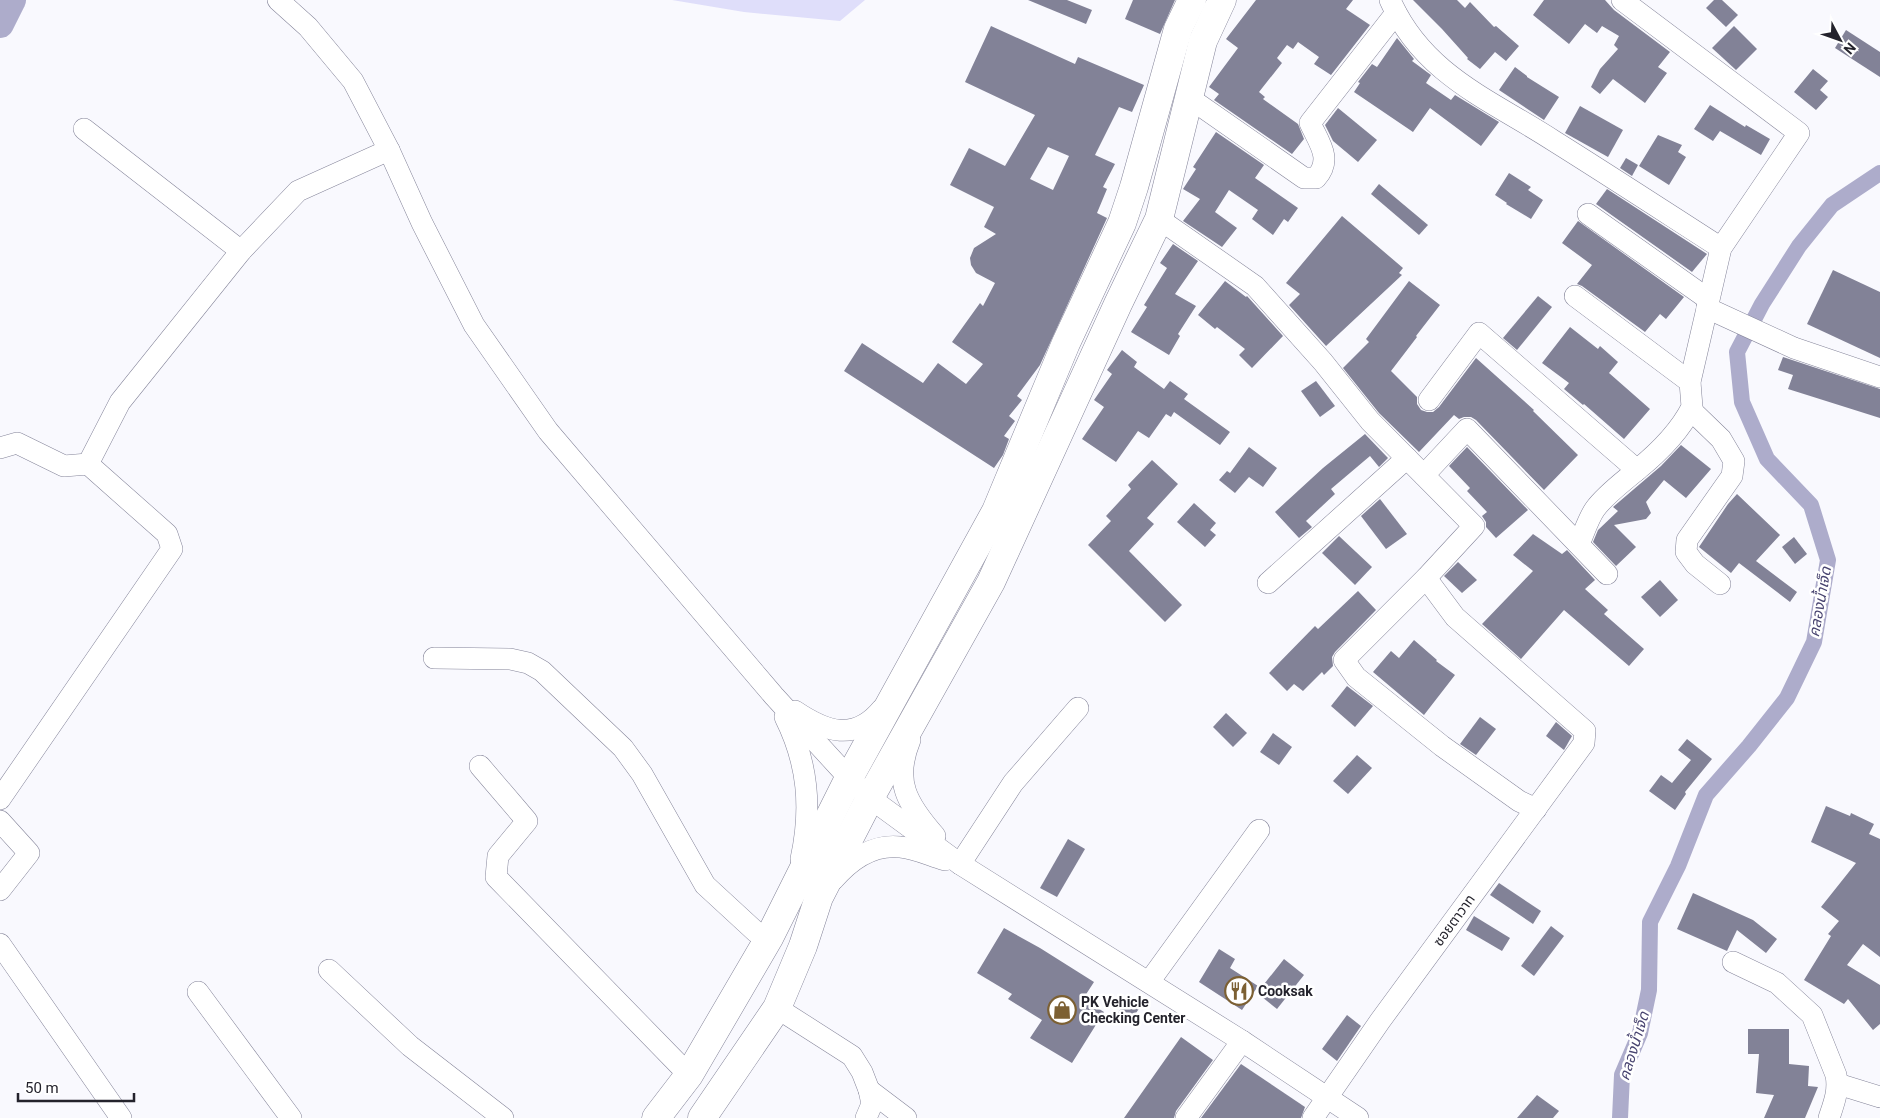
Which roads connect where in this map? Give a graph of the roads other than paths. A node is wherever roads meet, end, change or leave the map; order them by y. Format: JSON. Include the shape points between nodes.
{"nodes":[{"id":1,"x":278,"y":0,"type":"edge"},
{"id":2,"x":1192,"y":0,"type":"edge"},
{"id":3,"x":1222,"y":0,"type":"edge"},
{"id":4,"x":1622,"y":0,"type":"edge"},
{"id":5,"x":1393,"y":7,"type":"edge"},
{"id":6,"x":1188,"y":97,"type":"junction"},
{"id":7,"x":84,"y":129,"type":"dead end"},
{"id":8,"x":389,"y":150,"type":"junction"},
{"id":9,"x":1588,"y":214,"type":"dead end"},
{"id":10,"x":1159,"y":219,"type":"junction"},
{"id":11,"x":1721,"y":248,"type":"junction"},
{"id":12,"x":242,"y":251,"type":"junction"},
{"id":13,"x":1575,"y":296,"type":"dead end"},
{"id":14,"x":1708,"y":303,"type":"junction"},
{"id":15,"x":1880,"y":377,"type":"edge"},
{"id":16,"x":1690,"y":382,"type":"junction"},
{"id":17,"x":1429,"y":400,"type":"dead end"},
{"id":18,"x":1691,"y":410,"type":"junction"},
{"id":19,"x":0,"y":448,"type":"edge"},
{"id":20,"x":1407,"y":458,"type":"junction"},
{"id":21,"x":88,"y":464,"type":"junction"},
{"id":22,"x":1637,"y":470,"type":"junction"},
{"id":23,"x":1424,"y":475,"type":"junction"},
{"id":24,"x":1579,"y":544,"type":"junction"},
{"id":25,"x":1607,"y":574,"type":"dead end"},
{"id":26,"x":1426,"y":578,"type":"junction"},
{"id":27,"x":1268,"y":583,"type":"dead end"},
{"id":28,"x":1720,"y":584,"type":"dead end"},
{"id":29,"x":434,"y":658,"type":"dead end"},
{"id":30,"x":931,"y":689,"type":"junction"},
{"id":31,"x":897,"y":691,"type":"junction"},
{"id":32,"x":774,"y":696,"type":"junction"},
{"id":33,"x":1078,"y":708,"type":"dead end"},
{"id":34,"x":480,"y":766,"type":"dead end"},
{"id":35,"x":849,"y":778,"type":"junction"},
{"id":36,"x":870,"y":798,"type":"junction"},
{"id":37,"x":0,"y":799,"type":"edge"},
{"id":38,"x":1536,"y":809,"type":"junction"},
{"id":39,"x":0,"y":822,"type":"edge"},
{"id":40,"x":1259,"y":830,"type":"dead end"},
{"id":41,"x":960,"y":864,"type":"junction"},
{"id":42,"x":0,"y":890,"type":"edge"},
{"id":43,"x":807,"y":892,"type":"junction"},
{"id":44,"x":769,"y":938,"type":"junction"},
{"id":45,"x":0,"y":944,"type":"edge"},
{"id":46,"x":1733,"y":962,"type":"dead end"},
{"id":47,"x":329,"y":970,"type":"dead end"},
{"id":48,"x":1149,"y":982,"type":"junction"},
{"id":49,"x":198,"y":992,"type":"dead end"},
{"id":50,"x":777,"y":1008,"type":"junction"},
{"id":51,"x":1242,"y":1040,"type":"junction"},
{"id":52,"x":689,"y":1075,"type":"junction"},
{"id":53,"x":1838,"y":1084,"type":"junction"},
{"id":54,"x":869,"y":1090,"type":"junction"},
{"id":55,"x":1326,"y":1098,"type":"junction"},
{"id":56,"x":1880,"y":1098,"type":"edge"},
{"id":57,"x":122,"y":1118,"type":"edge"},
{"id":58,"x":291,"y":1118,"type":"edge"},
{"id":59,"x":503,"y":1118,"type":"edge"},
{"id":60,"x":656,"y":1118,"type":"edge"},
{"id":61,"x":702,"y":1118,"type":"edge"},
{"id":62,"x":866,"y":1118,"type":"edge"},
{"id":63,"x":906,"y":1118,"type":"edge"},
{"id":64,"x":1186,"y":1118,"type":"edge"},
{"id":65,"x":1313,"y":1118,"type":"edge"},
{"id":66,"x":1358,"y":1118,"type":"edge"},
{"id":67,"x":1829,"y":1118,"type":"edge"}],
"edges":[{"from":1,"to":8,"type":"street","via":[[308,27],[353,81]]},
{"from":2,"to":31,"type":"main road","via":[[1178,29],[1122,223],[1066,343],[996,511]]},
{"from":3,"to":6,"type":"main road","via":[[1203,41]]},
{"from":4,"to":11,"type":"street","via":[[1800,133]]},
{"from":5,"to":6,"type":"street","via":[[1310,123],[1325,155],[1323,170],[1316,178],[1304,178]]},
{"from":5,"to":11,"type":"street","via":[[1426,55],[1471,92],[1537,130]]},
{"from":6,"to":10,"type":"main road"},
{"from":7,"to":12,"type":"street"},
{"from":8,"to":12,"type":"street","via":[[298,191]]},
{"from":8,"to":32,"type":"street","via":[[474,325],[548,431]]},
{"from":9,"to":14,"type":"street"},
{"from":10,"to":20,"type":"street","via":[[1255,286],[1324,362],[1370,421]]},
{"from":10,"to":30,"type":"main road","via":[[991,582]]},
{"from":11,"to":14,"type":"street"},
{"from":12,"to":21,"type":"street","via":[[120,402]]},
{"from":13,"to":16,"type":"street"},
{"from":14,"to":15,"type":"street","via":[[1794,348]]},
{"from":14,"to":16,"type":"street"},
{"from":16,"to":18,"type":"street"},
{"from":17,"to":22,"type":"street","via":[[1479,333]]},
{"from":18,"to":22,"type":"street","via":[[1664,444]]},
{"from":18,"to":28,"type":"street","via":[[1721,440],[1734,461],[1732,476],[1687,540],[1686,552],[1695,564]]},
{"from":19,"to":21,"type":"street","via":[[16,443],[64,466]]},
{"from":20,"to":23,"type":"street"},
{"from":20,"to":27,"type":"street"},
{"from":21,"to":37,"type":"street","via":[[167,534],[172,549]]},
{"from":22,"to":24,"type":"street","via":[[1595,510]]},
{"from":23,"to":24,"type":"street","via":[[1467,429]]},
{"from":23,"to":26,"type":"street","via":[[1474,526]]},
{"from":24,"to":25,"type":"street"},
{"from":26,"to":38,"type":"street","name":"ซอยตาวาท","via":[[1456,617],[1585,731],[1584,743]]},
{"from":26,"to":38,"type":"street","via":[[1344,660],[1356,677],[1442,746],[1519,802]]},
{"from":29,"to":44,"type":"street","via":[[510,659],[528,663],[542,671],[623,748],[642,774],[705,885],[756,932]]},
{"from":30,"to":36,"type":"main road"},
{"from":30,"to":41,"type":"street","via":[[904,755],[902,778],[908,799],[920,819]]},
{"from":31,"to":32,"type":"street","via":[[875,718],[865,726],[849,731],[806,719]]},
{"from":31,"to":35,"type":"main road"},
{"from":32,"to":35,"type":"street"},
{"from":32,"to":43,"type":"street","via":[[795,738],[804,768],[808,800]]},
{"from":33,"to":41,"type":"street","via":[[1013,783]]},
{"from":34,"to":52,"type":"street","via":[[527,821],[498,856],[496,877]]},
{"from":35,"to":36,"type":"street"},
{"from":35,"to":43,"type":"main road"},
{"from":36,"to":41,"type":"street"},
{"from":36,"to":43,"type":"main road"},
{"from":38,"to":55,"type":"street","name":"ซอยตาวาท"},
{"from":39,"to":42,"type":"street","via":[[29,853]]},
{"from":40,"to":48,"type":"street"},
{"from":41,"to":43,"type":"street","via":[[900,847],[879,849],[861,855]]},
{"from":41,"to":48,"type":"street"},
{"from":43,"to":44,"type":"main road"},
{"from":43,"to":50,"type":"main road","via":[[802,946]]},
{"from":44,"to":52,"type":"main road"},
{"from":45,"to":57,"type":"street"},
{"from":46,"to":53,"type":"street","via":[[1777,983],[1812,1015]]},
{"from":47,"to":59,"type":"street","via":[[410,1046]]},
{"from":48,"to":51,"type":"street"},
{"from":49,"to":58,"type":"street"},
{"from":50,"to":54,"type":"street","via":[[852,1056]]},
{"from":50,"to":61,"type":"main road"},
{"from":51,"to":55,"type":"street"},
{"from":51,"to":64,"type":"street"},
{"from":52,"to":60,"type":"main road"},
{"from":53,"to":56,"type":"street"},
{"from":53,"to":67,"type":"street"},
{"from":54,"to":62,"type":"street","via":[[872,1104]]},
{"from":54,"to":63,"type":"street"},
{"from":55,"to":65,"type":"street","name":"ซอยตาวาท"},
{"from":55,"to":66,"type":"street"}]}
